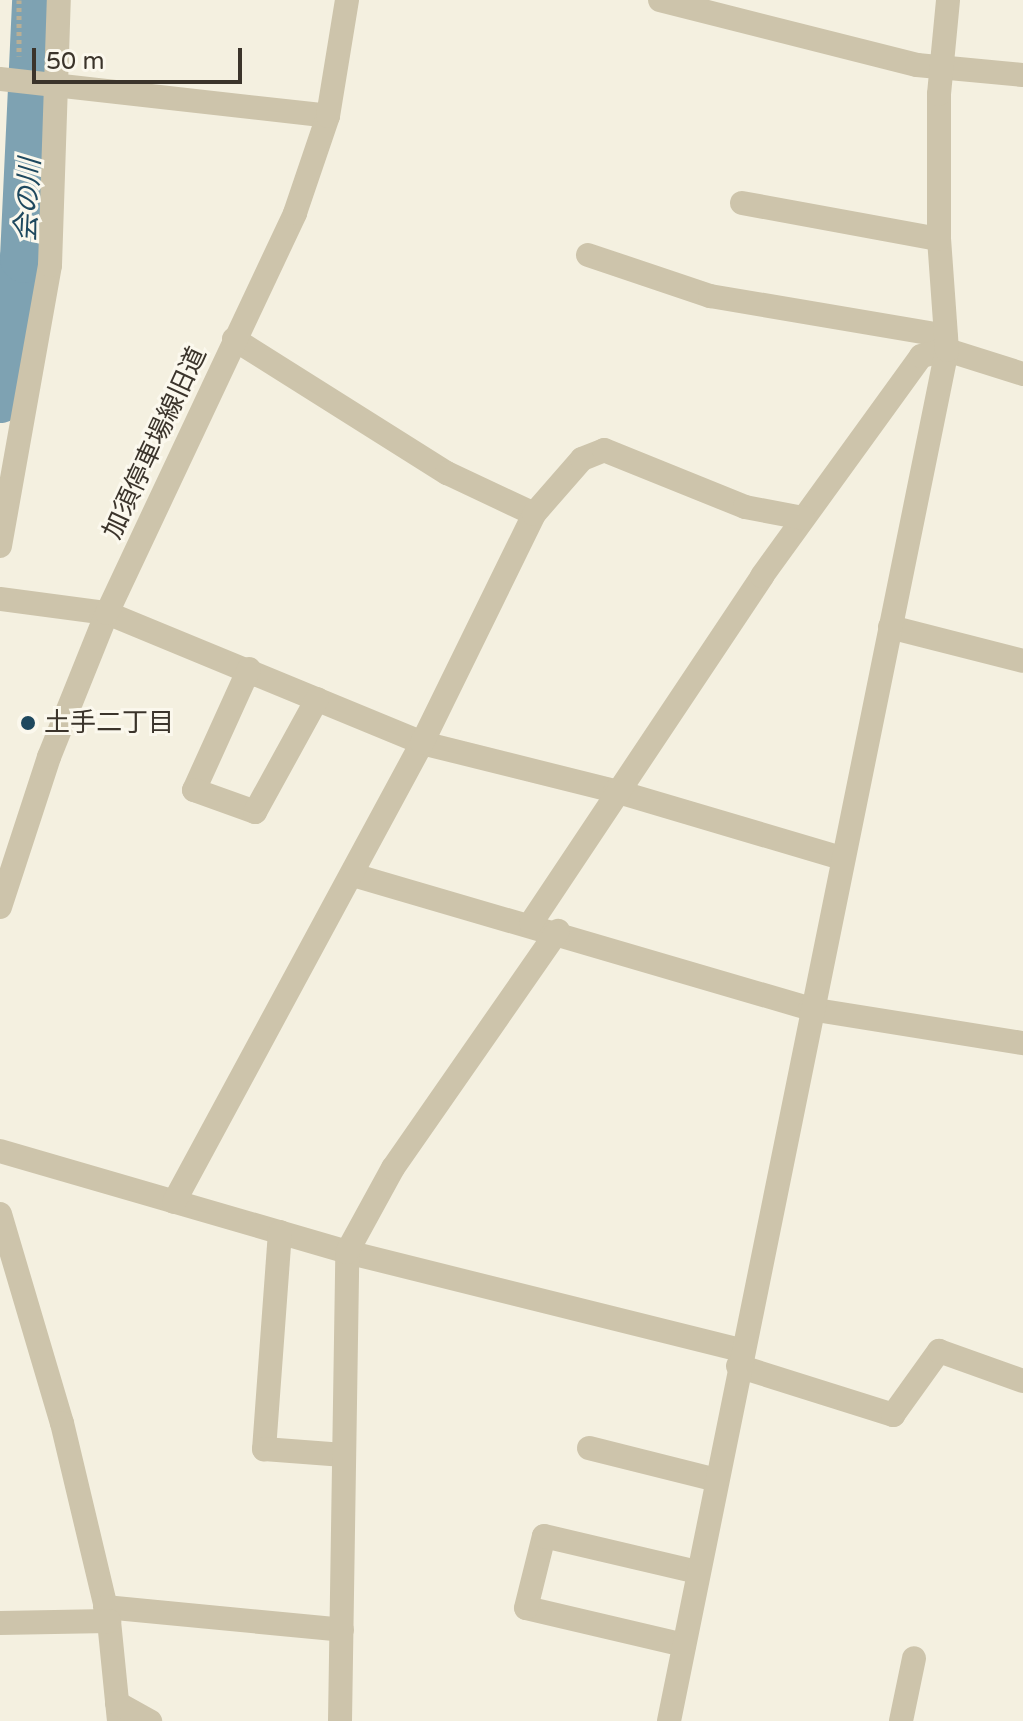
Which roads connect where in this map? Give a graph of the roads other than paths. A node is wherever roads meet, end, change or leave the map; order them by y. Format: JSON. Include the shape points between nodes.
{"nodes":[{"id":1,"x":59,"y":0,"type":"edge"},
{"id":2,"x":347,"y":0,"type":"edge"},
{"id":3,"x":660,"y":0,"type":"edge"},
{"id":4,"x":948,"y":0,"type":"edge"},
{"id":5,"x":943,"y":66,"type":"junction"},
{"id":6,"x":1023,"y":75,"type":"edge"},
{"id":7,"x":14,"y":81,"type":"edge"},
{"id":8,"x":53,"y":85,"type":"junction"},
{"id":9,"x":328,"y":116,"type":"junction"},
{"id":10,"x":742,"y":203,"type":"dead end"},
{"id":11,"x":939,"y":239,"type":"junction"},
{"id":12,"x":588,"y":255,"type":"dead end"},
{"id":13,"x":234,"y":339,"type":"junction"},
{"id":14,"x":947,"y":343,"type":"junction"},
{"id":15,"x":1023,"y":374,"type":"edge"},
{"id":16,"x":534,"y":514,"type":"junction"},
{"id":17,"x":803,"y":518,"type":"junction"},
{"id":18,"x":0,"y":546,"type":"edge"},
{"id":19,"x":0,"y":599,"type":"edge"},
{"id":20,"x":107,"y":613,"type":"junction"},
{"id":21,"x":890,"y":627,"type":"junction"},
{"id":22,"x":1023,"y":661,"type":"edge"},
{"id":23,"x":249,"y":669,"type":"junction"},
{"id":24,"x":317,"y":699,"type":"junction"},
{"id":25,"x":422,"y":743,"type":"junction"},
{"id":26,"x":615,"y":791,"type":"junction"},
{"id":27,"x":841,"y":858,"type":"junction"},
{"id":28,"x":353,"y":875,"type":"junction"},
{"id":29,"x":0,"y":907,"type":"edge"},
{"id":30,"x":531,"y":923,"type":"junction"},
{"id":31,"x":558,"y":931,"type":"junction"},
{"id":32,"x":810,"y":1009,"type":"junction"},
{"id":33,"x":1023,"y":1043,"type":"edge"},
{"id":34,"x":0,"y":1151,"type":"edge"},
{"id":35,"x":174,"y":1202,"type":"junction"},
{"id":36,"x":0,"y":1214,"type":"edge"},
{"id":37,"x":280,"y":1232,"type":"junction"},
{"id":38,"x":347,"y":1252,"type":"junction"},
{"id":39,"x":739,"y":1358,"type":"junction"},
{"id":40,"x":1023,"y":1381,"type":"edge"},
{"id":41,"x":589,"y":1448,"type":"dead end"},
{"id":42,"x":344,"y":1455,"type":"junction"},
{"id":43,"x":716,"y":1480,"type":"junction"},
{"id":44,"x":698,"y":1572,"type":"junction"},
{"id":45,"x":107,"y":1614,"type":"junction"},
{"id":46,"x":0,"y":1623,"type":"edge"},
{"id":47,"x":342,"y":1630,"type":"junction"},
{"id":48,"x":684,"y":1645,"type":"junction"},
{"id":49,"x":914,"y":1658,"type":"dead end"},
{"id":50,"x":118,"y":1712,"type":"edge"},
{"id":51,"x":150,"y":1721,"type":"edge"},
{"id":52,"x":340,"y":1721,"type":"edge"},
{"id":53,"x":669,"y":1721,"type":"edge"},
{"id":54,"x":901,"y":1721,"type":"edge"}],
"edges":[{"from":1,"to":8,"type":"street"},
{"from":2,"to":9,"type":"street","name":"加須停車場線旧道"},
{"from":3,"to":5,"type":"street","via":[[917,65]]},
{"from":4,"to":5,"type":"street"},
{"from":5,"to":6,"type":"street"},
{"from":5,"to":11,"type":"street"},
{"from":7,"to":8,"type":"street"},
{"from":8,"to":9,"type":"street"},
{"from":8,"to":18,"type":"street","via":[[50,265]]},
{"from":9,"to":13,"type":"street","name":"加須停車場線旧道","via":[[295,213]]},
{"from":10,"to":11,"type":"street"},
{"from":11,"to":14,"type":"street"},
{"from":12,"to":14,"type":"street","via":[[710,296]]},
{"from":13,"to":16,"type":"street","via":[[447,473]]},
{"from":13,"to":20,"type":"street","name":"加須停車場線旧道"},
{"from":14,"to":15,"type":"street"},
{"from":14,"to":17,"type":"street","via":[[930,350],[908,371]]},
{"from":14,"to":21,"type":"street"},
{"from":16,"to":17,"type":"street","via":[[582,459],[604,450],[745,507]]},
{"from":16,"to":25,"type":"street"},
{"from":17,"to":26,"type":"street"},
{"from":19,"to":20,"type":"street"},
{"from":20,"to":23,"type":"street"},
{"from":20,"to":29,"type":"street","name":"加須停車場線旧道","via":[[49,757]]},
{"from":21,"to":22,"type":"street"},
{"from":21,"to":27,"type":"street"},
{"from":23,"to":24,"type":"street"},
{"from":23,"to":24,"type":"street","via":[[194,790],[255,812]]},
{"from":24,"to":25,"type":"street"},
{"from":25,"to":26,"type":"street"},
{"from":25,"to":28,"type":"street"},
{"from":26,"to":27,"type":"street"},
{"from":26,"to":30,"type":"street"},
{"from":27,"to":32,"type":"street"},
{"from":28,"to":30,"type":"street"},
{"from":28,"to":35,"type":"street"},
{"from":30,"to":31,"type":"street"},
{"from":31,"to":32,"type":"street"},
{"from":31,"to":38,"type":"street","via":[[393,1168]]},
{"from":32,"to":33,"type":"street"},
{"from":32,"to":39,"type":"street"},
{"from":34,"to":35,"type":"street"},
{"from":35,"to":37,"type":"street"},
{"from":36,"to":45,"type":"street","via":[[62,1423]]},
{"from":37,"to":38,"type":"street"},
{"from":37,"to":42,"type":"street","via":[[264,1449]]},
{"from":38,"to":39,"type":"street"},
{"from":38,"to":42,"type":"street"},
{"from":39,"to":40,"type":"street","via":[[893,1415],[939,1351]]},
{"from":39,"to":43,"type":"street"},
{"from":41,"to":43,"type":"street"},
{"from":42,"to":47,"type":"street"},
{"from":43,"to":44,"type":"street"},
{"from":44,"to":48,"type":"street"},
{"from":44,"to":48,"type":"street","via":[[544,1536],[526,1608]]},
{"from":45,"to":46,"type":"street"},
{"from":45,"to":47,"type":"street"},
{"from":45,"to":50,"type":"street"},
{"from":47,"to":52,"type":"street"},
{"from":48,"to":53,"type":"street"},
{"from":49,"to":54,"type":"street"},
{"from":50,"to":51,"type":"street"}]}
